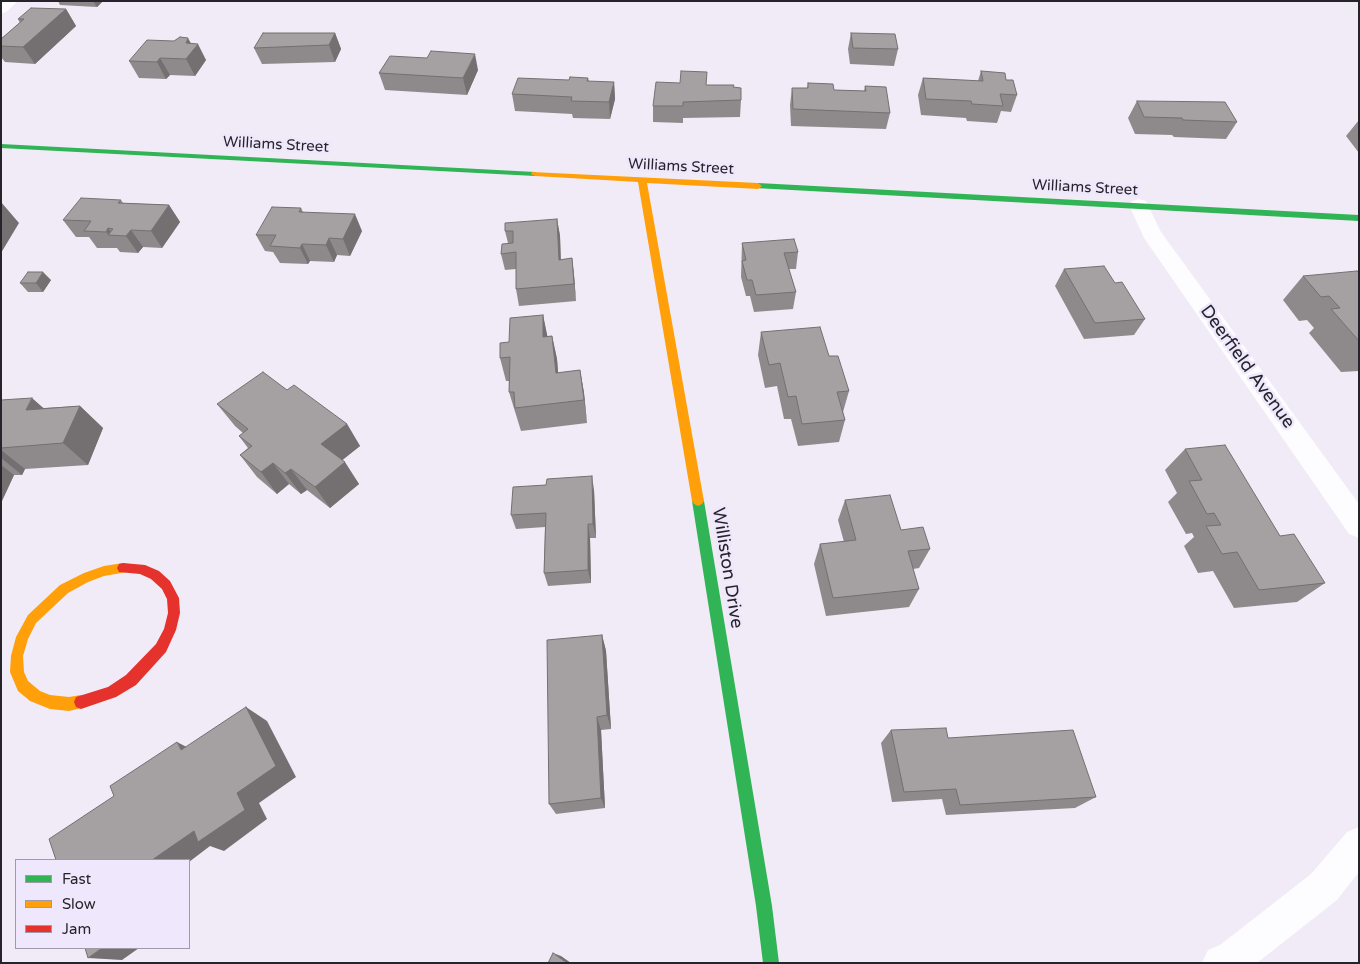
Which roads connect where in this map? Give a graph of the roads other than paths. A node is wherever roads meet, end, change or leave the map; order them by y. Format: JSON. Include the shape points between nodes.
{"nodes":[{"id":1,"x":11,"y":1,"type":"edge"},
{"id":2,"x":1,"y":10,"type":"edge"},
{"id":3,"x":1,"y":146,"type":"edge"},
{"id":4,"x":642,"y":180,"type":"junction"},
{"id":5,"x":1139,"y":206,"type":"junction"},
{"id":6,"x":1359,"y":218,"type":"edge"},
{"id":7,"x":1359,"y":526,"type":"edge"},
{"id":8,"x":9,"y":676,"type":"edge"},
{"id":9,"x":1359,"y":844,"type":"edge"},
{"id":10,"x":771,"y":963,"type":"edge"},
{"id":11,"x":1221,"y":963,"type":"edge"}],
"edges":[{"from":1,"to":2,"type":"street"},
{"from":3,"to":4,"type":"main road","name":"Williams Street"},
{"from":4,"to":5,"type":"main road","name":"Williams Street"},
{"from":4,"to":10,"type":"main road","name":"Williston Drive","via":[[688,435]]},
{"from":5,"to":6,"type":"main road","name":"Williams Street"},
{"from":5,"to":7,"type":"street","name":"Deerfield Avenue","via":[[1151,233]]},
{"from":8,"to":8,"type":"main road","via":[[22,637],[37,614],[64,589],[84,578],[104,571],[141,569],[155,575],[173,598],[170,630],[161,648],[131,680],[111,692],[69,704],[50,702],[35,696]]},
{"from":9,"to":11,"type":"street","via":[[1324,887],[1233,958]]}]}
